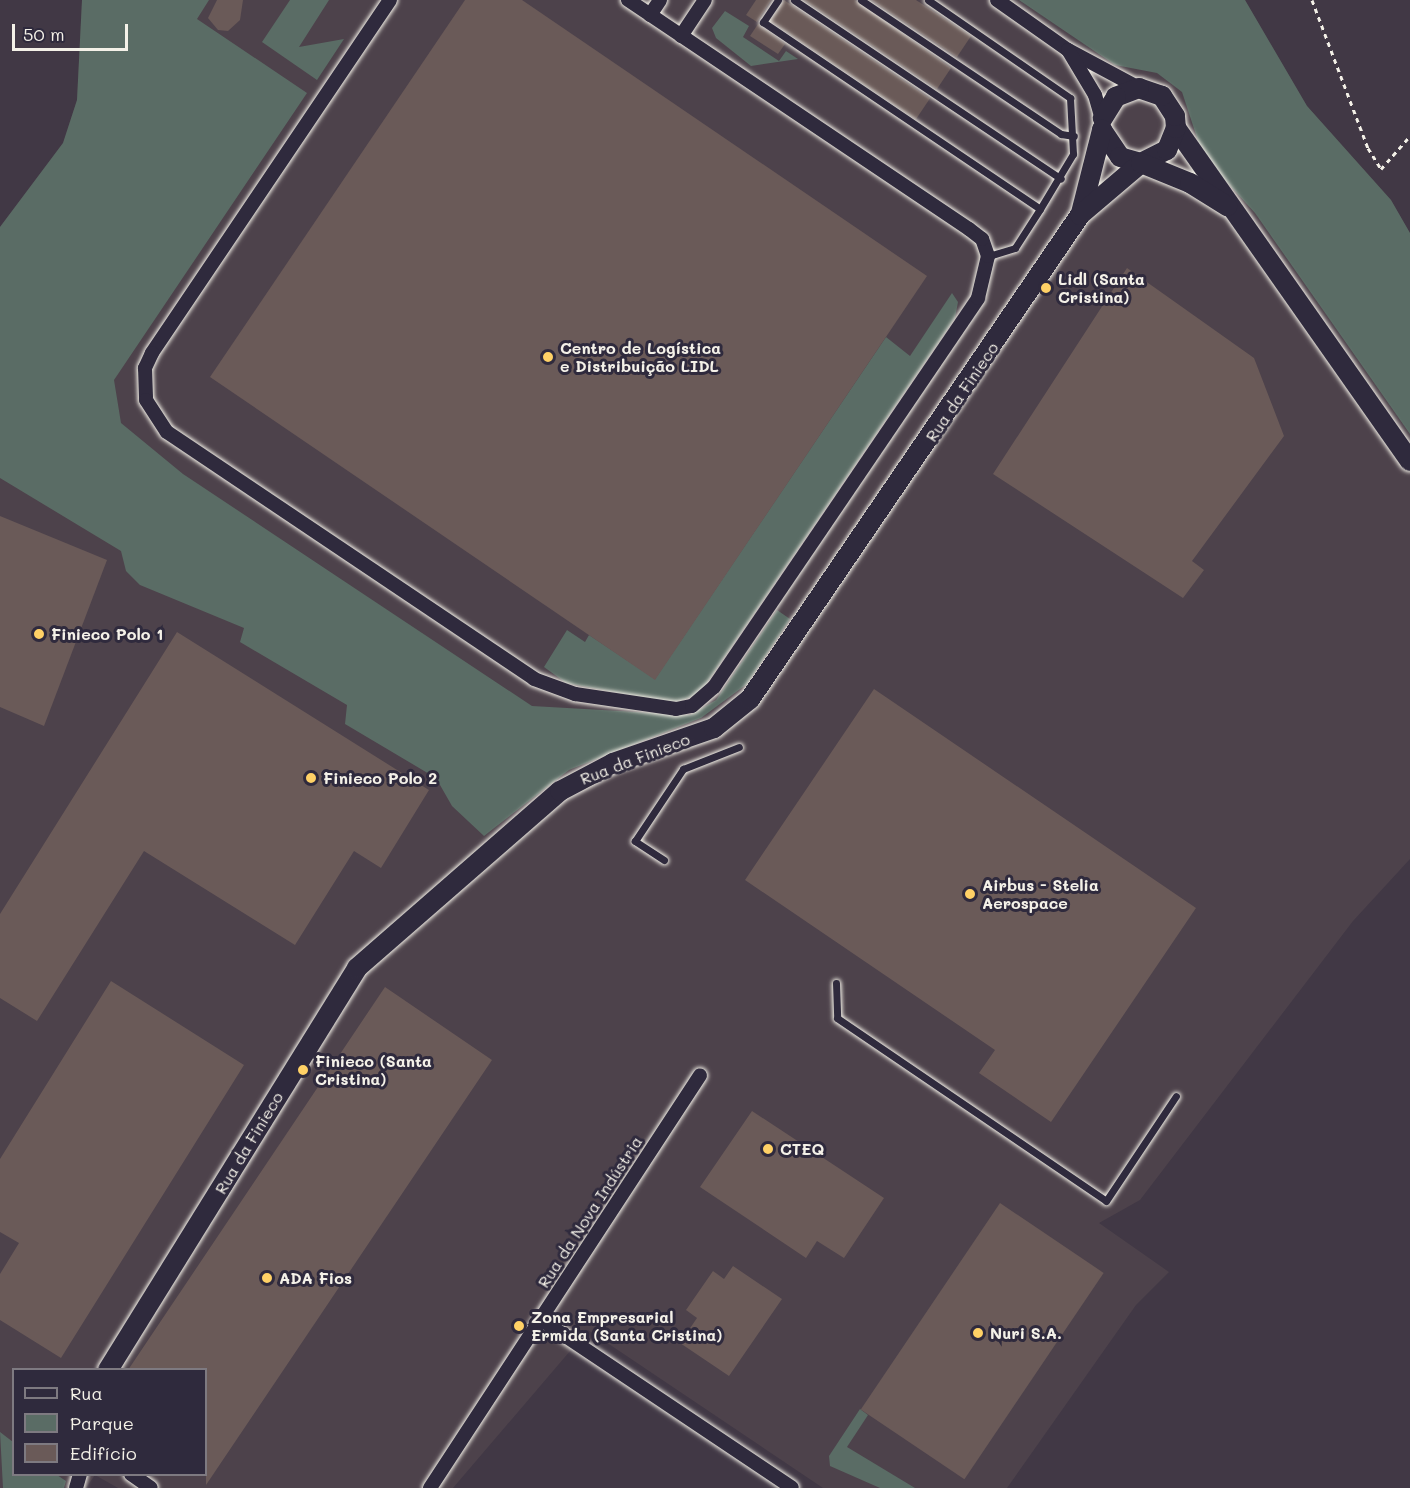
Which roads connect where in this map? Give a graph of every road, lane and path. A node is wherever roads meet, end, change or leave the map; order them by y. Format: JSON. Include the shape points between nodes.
{"nodes":[{"id":1,"x":390,"y":0,"type":"edge"},
{"id":2,"x":628,"y":0,"type":"edge"},
{"id":3,"x":660,"y":0,"type":"edge"},
{"id":4,"x":705,"y":0,"type":"edge"},
{"id":5,"x":778,"y":0,"type":"edge"},
{"id":6,"x":794,"y":0,"type":"edge"},
{"id":7,"x":861,"y":0,"type":"edge"},
{"id":8,"x":928,"y":0,"type":"edge"},
{"id":9,"x":998,"y":0,"type":"edge"},
{"id":10,"x":1312,"y":0,"type":"edge"},
{"id":11,"x":650,"y":15,"type":"junction"},
{"id":12,"x":681,"y":36,"type":"junction"},
{"id":13,"x":1068,"y":50,"type":"junction"},
{"id":14,"x":1139,"y":88,"type":"junction"},
{"id":15,"x":1103,"y":124,"type":"junction"},
{"id":16,"x":1176,"y":128,"type":"junction"},
{"id":17,"x":1074,"y":136,"type":"junction"},
{"id":18,"x":1410,"y":136,"type":"edge"},
{"id":19,"x":1141,"y":163,"type":"junction"},
{"id":20,"x":1061,"y":178,"type":"junction"},
{"id":21,"x":1227,"y":206,"type":"junction"},
{"id":22,"x":1040,"y":209,"type":"junction"},
{"id":23,"x":1080,"y":216,"type":"junction"},
{"id":24,"x":988,"y":256,"type":"junction"},
{"id":25,"x":1410,"y":461,"type":"edge"},
{"id":26,"x":739,"y":747,"type":"dead end"},
{"id":27,"x":664,"y":860,"type":"dead end"},
{"id":28,"x":836,"y":983,"type":"dead end"},
{"id":29,"x":700,"y":1076,"type":"dead end"},
{"id":30,"x":1176,"y":1096,"type":"dead end"},
{"id":31,"x":540,"y":1319,"type":"junction"},
{"id":32,"x":109,"y":1368,"type":"edge"},
{"id":33,"x":133,"y":1476,"type":"edge"},
{"id":34,"x":151,"y":1488,"type":"edge"},
{"id":35,"x":429,"y":1488,"type":"edge"},
{"id":36,"x":792,"y":1488,"type":"edge"}],
"edges":[{"from":1,"to":24,"type":"street","via":[[152,353],[146,368],[146,400],[167,432],[554,689],[676,709],[704,698],[978,298]]},
{"from":2,"to":11,"type":"street"},
{"from":3,"to":11,"type":"street"},
{"from":4,"to":12,"type":"street"},
{"from":5,"to":22,"type":"lane","via":[[764,22]]},
{"from":6,"to":20,"type":"lane"},
{"from":7,"to":17,"type":"lane","via":[[1061,134]]},
{"from":8,"to":17,"type":"lane","via":[[1063,91],[1073,108]]},
{"from":9,"to":13,"type":"street"},
{"from":10,"to":18,"type":"path","via":[[1368,148],[1381,169]]},
{"from":11,"to":12,"type":"street"},
{"from":12,"to":24,"type":"street","via":[[969,229],[982,239]]},
{"from":13,"to":14,"type":"street"},
{"from":13,"to":15,"type":"street","via":[[1095,95]]},
{"from":14,"to":15,"type":"street","via":[[1116,97]]},
{"from":14,"to":16,"type":"street","via":[[1166,100]]},
{"from":15,"to":19,"type":"street","via":[[1120,158]]},
{"from":15,"to":23,"type":"street"},
{"from":16,"to":19,"type":"street","via":[[1167,150]]},
{"from":16,"to":21,"type":"street"},
{"from":17,"to":20,"type":"lane","via":[[1073,154]]},
{"from":19,"to":21,"type":"street","via":[[1190,183]]},
{"from":19,"to":23,"type":"street"},
{"from":20,"to":22,"type":"lane"},
{"from":21,"to":25,"type":"street","via":[[1270,259]]},
{"from":22,"to":24,"type":"lane","via":[[1015,248]]},
{"from":23,"to":32,"type":"street","name":"Rua da Finieco","via":[[750,699],[714,728],[613,763],[560,791],[357,968]]},
{"from":26,"to":27,"type":"lane","via":[[683,769],[634,841]]},
{"from":28,"to":30,"type":"lane","via":[[837,1018],[1106,1201]]},
{"from":29,"to":31,"type":"street","name":"Rua da Nova Indústria"},
{"from":31,"to":35,"type":"street","name":"Rua da Nova Indústria"},
{"from":31,"to":36,"type":"street"},
{"from":33,"to":34,"type":"street"}]}
